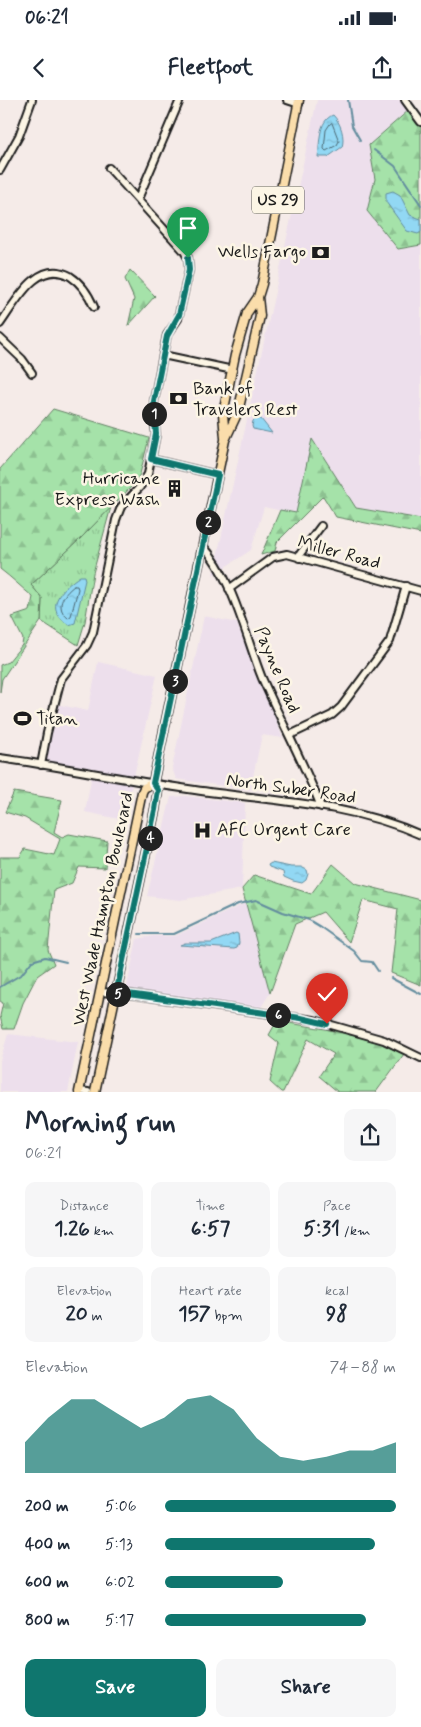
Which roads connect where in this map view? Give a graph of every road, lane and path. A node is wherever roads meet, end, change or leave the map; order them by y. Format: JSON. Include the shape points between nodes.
{"nodes":[{"id":1,"x":32,"y":100,"type":"edge"},
{"id":2,"x":180,"y":100,"type":"edge"},
{"id":3,"x":287,"y":100,"type":"edge"},
{"id":4,"x":405,"y":100,"type":"edge"},
{"id":5,"x":299,"y":102,"type":"edge"},
{"id":6,"x":421,"y":122,"type":"edge"},
{"id":7,"x":109,"y":168,"type":"dead end"},
{"id":8,"x":0,"y":170,"type":"edge"},
{"id":9,"x":138,"y":199,"type":"junction"},
{"id":10,"x":258,"y":297,"type":"junction"},
{"id":11,"x":94,"y":307,"type":"dead end"},
{"id":12,"x":0,"y":324,"type":"edge"},
{"id":13,"x":0,"y":338,"type":"edge"},
{"id":14,"x":163,"y":354,"type":"junction"},
{"id":15,"x":232,"y":370,"type":"junction"},
{"id":16,"x":32,"y":374,"type":"dead end"},
{"id":17,"x":226,"y":440,"type":"junction"},
{"id":18,"x":151,"y":459,"type":"junction"},
{"id":19,"x":218,"y":475,"type":"junction"},
{"id":20,"x":321,"y":526,"type":"dead end"},
{"id":21,"x":203,"y":546,"type":"junction"},
{"id":22,"x":298,"y":558,"type":"junction"},
{"id":23,"x":406,"y":586,"type":"junction"},
{"id":24,"x":229,"y":589,"type":"junction"},
{"id":25,"x":421,"y":591,"type":"edge"},
{"id":26,"x":290,"y":735,"type":"junction"},
{"id":27,"x":0,"y":758,"type":"edge"},
{"id":28,"x":41,"y":764,"type":"junction"},
{"id":29,"x":153,"y":783,"type":"junction"},
{"id":30,"x":321,"y":807,"type":"junction"},
{"id":31,"x":421,"y":835,"type":"edge"},
{"id":32,"x":100,"y":992,"type":"junction"},
{"id":33,"x":116,"y":994,"type":"junction"},
{"id":34,"x":421,"y":1058,"type":"edge"},
{"id":35,"x":79,"y":1091,"type":"edge"},
{"id":36,"x":88,"y":1092,"type":"edge"},
{"id":37,"x":95,"y":1092,"type":"edge"}],
"edges":[{"from":1,"to":8,"type":"street","via":[[19,136]]},
{"from":2,"to":9,"type":"street"},
{"from":3,"to":5,"type":"street"},
{"from":4,"to":6,"type":"street"},
{"from":5,"to":10,"type":"main road","number":"US 29"},
{"from":7,"to":9,"type":"street"},
{"from":9,"to":14,"type":"street","via":[[184,251],[189,264],[178,319],[167,336]]},
{"from":10,"to":15,"type":"main road","number":"US 29","via":[[247,313]]},
{"from":10,"to":17,"type":"main road","number":"US 29","via":[[260,316],[238,412]]},
{"from":11,"to":12,"type":"street","via":[[88,294],[74,279],[61,272],[50,271],[31,283]]},
{"from":13,"to":16,"type":"street"},
{"from":14,"to":15,"type":"street"},
{"from":14,"to":18,"type":"street","via":[[154,401],[156,434]]},
{"from":15,"to":17,"type":"main road","number":"US 29","via":[[223,414]]},
{"from":17,"to":19,"type":"main road","number":"US 29"},
{"from":18,"to":19,"type":"street"},
{"from":18,"to":28,"type":"street","via":[[148,474],[121,507],[116,520],[93,632],[61,679]]},
{"from":19,"to":21,"type":"main road","number":"US 29"},
{"from":20,"to":22,"type":"street"},
{"from":21,"to":24,"type":"street","name":"Payne Road"},
{"from":21,"to":29,"type":"main road","number":"US 29"},
{"from":22,"to":23,"type":"street","name":"Miller Road"},
{"from":22,"to":24,"type":"street","name":"Miller Road","via":[[287,554],[276,556]]},
{"from":23,"to":25,"type":"street","name":"Miller Road"},
{"from":23,"to":26,"type":"street","via":[[390,641],[341,707],[332,715]]},
{"from":24,"to":26,"type":"street","name":"Payne Road","via":[[262,678]]},
{"from":26,"to":30,"type":"street","name":"Payne Road"},
{"from":27,"to":28,"type":"street","name":"North Suber Road"},
{"from":28,"to":29,"type":"street","name":"North Suber Road"},
{"from":29,"to":30,"type":"street","name":"North Suber Road"},
{"from":29,"to":32,"type":"main road","name":"West Wade Hampton Boulevard","number":"US 29","via":[[142,792]]},
{"from":29,"to":33,"type":"main road","name":"West Wade Hampton Boulevard","number":"US 29","via":[[158,790],[155,810]]},
{"from":30,"to":31,"type":"street","name":"North Suber Road","via":[[376,818]]},
{"from":32,"to":33,"type":"street"},
{"from":32,"to":35,"type":"main road","name":"West Wade Hampton Boulevard","number":"US 29"},
{"from":33,"to":34,"type":"street","via":[[314,1020],[384,1040]]},
{"from":33,"to":37,"type":"main road","name":"West Wade Hampton Boulevard","number":"US 29"},
{"from":35,"to":36,"type":"street"}]}
